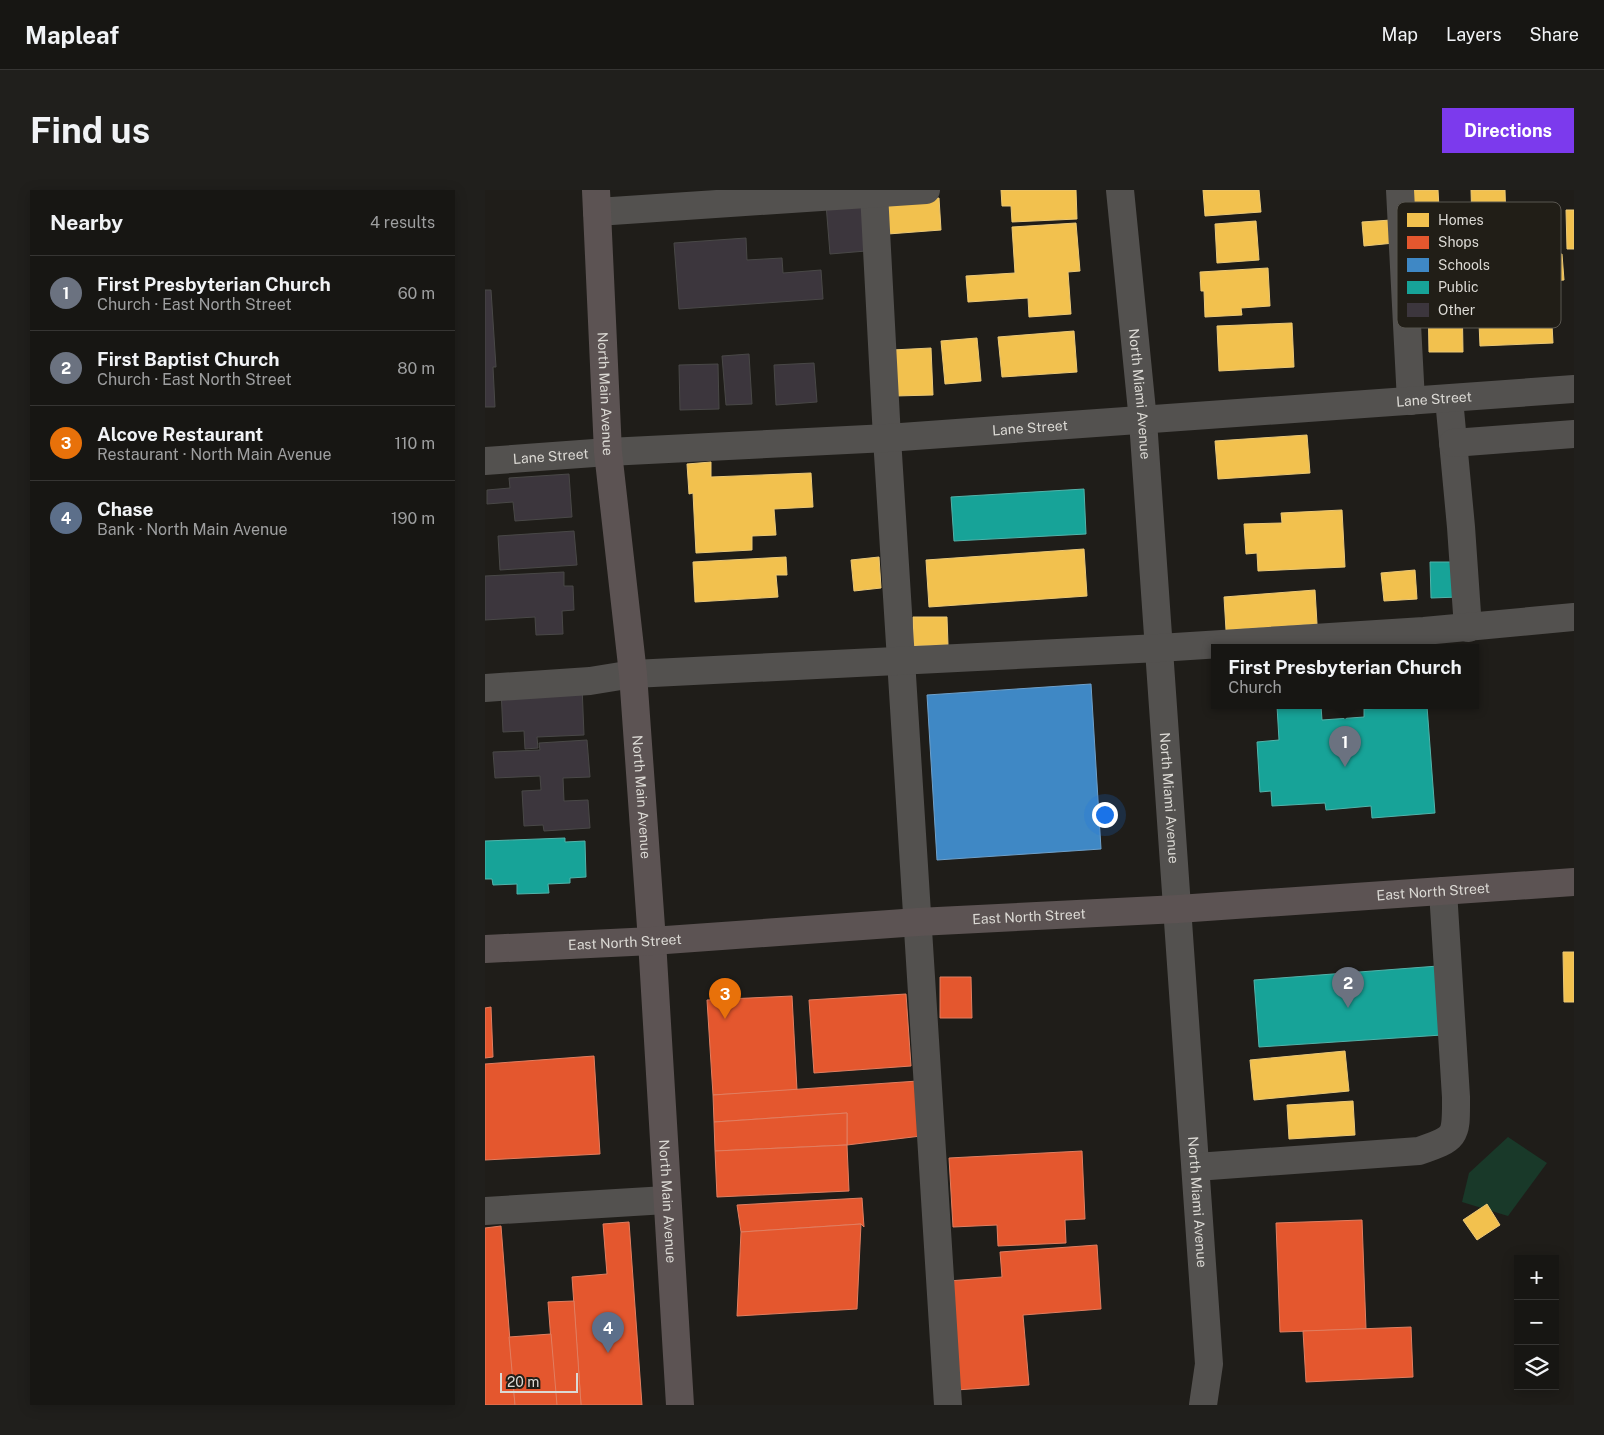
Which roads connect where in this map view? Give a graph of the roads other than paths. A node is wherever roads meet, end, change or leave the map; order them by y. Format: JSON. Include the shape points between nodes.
{"nodes":[{"id":1,"x":926,"y":190,"type":"edge"},
{"id":2,"x":1120,"y":190,"type":"edge"},
{"id":3,"x":874,"y":193,"type":"junction"},
{"id":4,"x":597,"y":201,"type":"edge"},
{"id":5,"x":1407,"y":328,"type":"edge"},
{"id":6,"x":1574,"y":390,"type":"edge"},
{"id":7,"x":1449,"y":399,"type":"junction"},
{"id":8,"x":1411,"y":401,"type":"junction"},
{"id":9,"x":1143,"y":421,"type":"junction"},
{"id":10,"x":1574,"y":434,"type":"edge"},
{"id":11,"x":887,"y":438,"type":"junction"},
{"id":12,"x":1453,"y":443,"type":"junction"},
{"id":13,"x":608,"y":452,"type":"junction"},
{"id":14,"x":485,"y":461,"type":"edge"},
{"id":15,"x":1574,"y":618,"type":"edge"},
{"id":16,"x":1468,"y":628,"type":"junction"},
{"id":17,"x":1221,"y":644,"type":"edge"},
{"id":18,"x":1211,"y":645,"type":"edge"},
{"id":19,"x":1159,"y":648,"type":"junction"},
{"id":20,"x":901,"y":662,"type":"junction"},
{"id":21,"x":633,"y":674,"type":"junction"},
{"id":22,"x":485,"y":688,"type":"edge"},
{"id":23,"x":1574,"y":882,"type":"edge"},
{"id":24,"x":1443,"y":891,"type":"junction"},
{"id":25,"x":1178,"y":909,"type":"junction"},
{"id":26,"x":918,"y":922,"type":"junction"},
{"id":27,"x":652,"y":941,"type":"junction"},
{"id":28,"x":485,"y":949,"type":"edge"},
{"id":29,"x":1195,"y":1167,"type":"junction"},
{"id":30,"x":666,"y":1200,"type":"junction"},
{"id":31,"x":485,"y":1211,"type":"edge"},
{"id":32,"x":680,"y":1405,"type":"edge"},
{"id":33,"x":948,"y":1405,"type":"edge"},
{"id":34,"x":1203,"y":1405,"type":"edge"}],
"edges":[{"from":1,"to":3,"type":"street"},
{"from":2,"to":9,"type":"street","name":"North Miami Avenue"},
{"from":3,"to":4,"type":"street"},
{"from":3,"to":11,"type":"street"},
{"from":4,"to":13,"type":"main road","name":"North Main Avenue"},
{"from":5,"to":8,"type":"street"},
{"from":6,"to":7,"type":"street","name":"Lane Street"},
{"from":7,"to":8,"type":"street","name":"Lane Street"},
{"from":7,"to":12,"type":"street"},
{"from":8,"to":9,"type":"street","name":"Lane Street"},
{"from":9,"to":11,"type":"street","name":"Lane Street"},
{"from":9,"to":19,"type":"street","name":"North Miami Avenue"},
{"from":10,"to":12,"type":"street"},
{"from":11,"to":13,"type":"street","name":"Lane Street"},
{"from":11,"to":20,"type":"street"},
{"from":12,"to":16,"type":"street"},
{"from":13,"to":14,"type":"street","name":"Lane Street"},
{"from":13,"to":21,"type":"main road","name":"North Main Avenue"},
{"from":15,"to":16,"type":"street"},
{"from":16,"to":17,"type":"street"},
{"from":18,"to":19,"type":"street"},
{"from":19,"to":20,"type":"street"},
{"from":19,"to":25,"type":"street","name":"North Miami Avenue"},
{"from":20,"to":21,"type":"street"},
{"from":20,"to":26,"type":"street"},
{"from":21,"to":22,"type":"street","via":[[590,681]]},
{"from":21,"to":27,"type":"main road","name":"North Main Avenue"},
{"from":23,"to":24,"type":"main road","name":"East North Street"},
{"from":24,"to":25,"type":"main road","name":"East North Street"},
{"from":24,"to":29,"type":"street","via":[[1456,1096],[1456,1128],[1445,1142],[1419,1151]]},
{"from":25,"to":26,"type":"main road","name":"East North Street"},
{"from":25,"to":29,"type":"street","name":"North Miami Avenue"},
{"from":26,"to":27,"type":"main road","name":"East North Street"},
{"from":26,"to":33,"type":"street"},
{"from":27,"to":28,"type":"main road","name":"East North Street"},
{"from":27,"to":30,"type":"main road","name":"North Main Avenue"},
{"from":29,"to":34,"type":"street","name":"North Miami Avenue","via":[[1209,1364]]},
{"from":30,"to":31,"type":"street"},
{"from":30,"to":32,"type":"main road","name":"North Main Avenue"}]}
